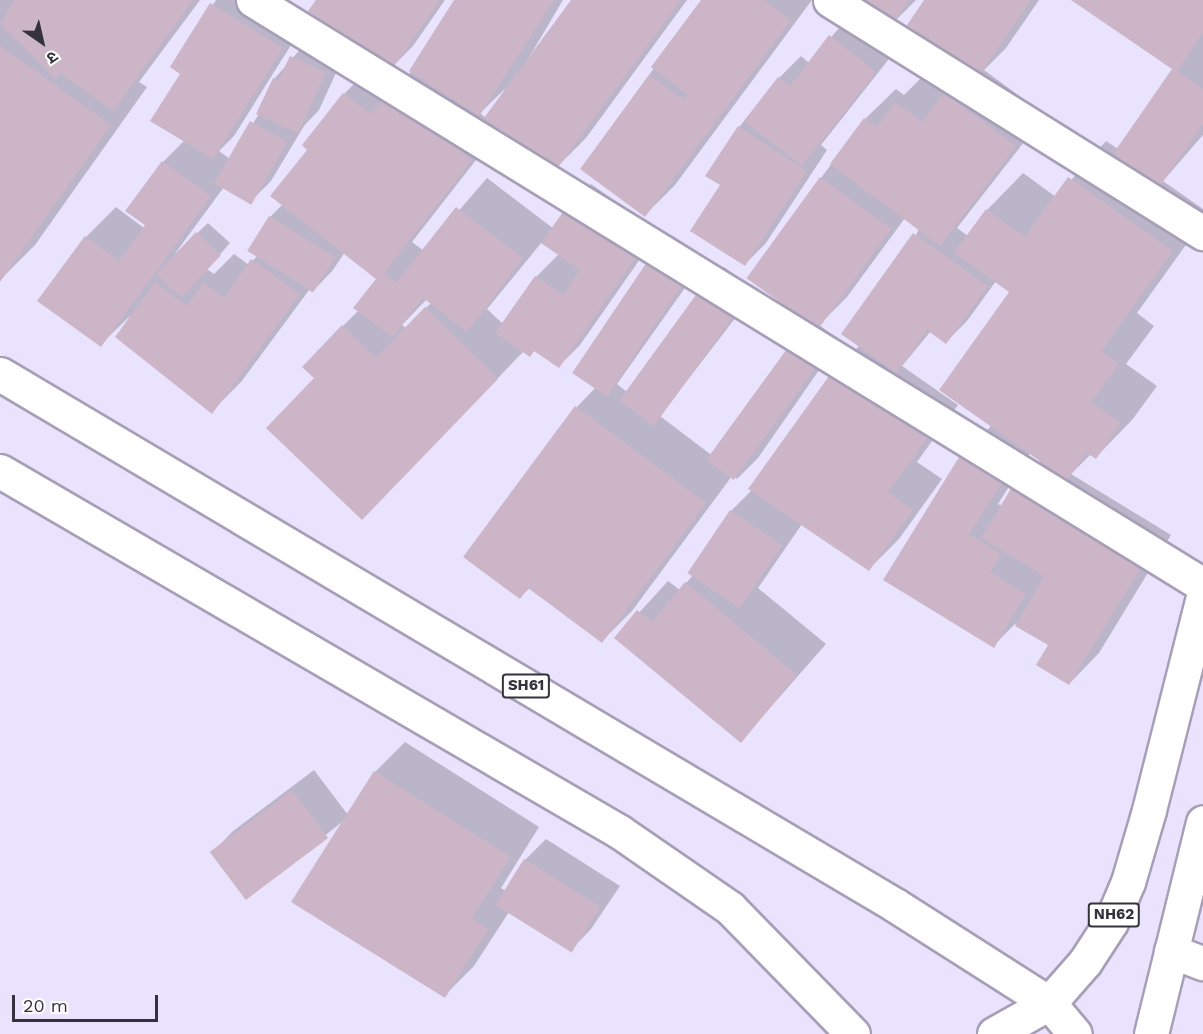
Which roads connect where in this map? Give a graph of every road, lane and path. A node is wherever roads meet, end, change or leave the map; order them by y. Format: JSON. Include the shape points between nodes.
{"nodes":[{"id":1,"x":253,"y":0,"type":"edge"},
{"id":2,"x":830,"y":0,"type":"edge"},
{"id":3,"x":1203,"y":233,"type":"edge"},
{"id":4,"x":0,"y":374,"type":"edge"},
{"id":5,"x":0,"y":471,"type":"edge"},
{"id":6,"x":1203,"y":585,"type":"edge"},
{"id":7,"x":1203,"y":597,"type":"edge"},
{"id":8,"x":1203,"y":822,"type":"edge"},
{"id":9,"x":1171,"y":951,"type":"junction"},
{"id":10,"x":1203,"y":963,"type":"edge"},
{"id":11,"x":1048,"y":1003,"type":"junction"},
{"id":12,"x":853,"y":1034,"type":"edge"},
{"id":13,"x":994,"y":1034,"type":"edge"},
{"id":14,"x":1075,"y":1034,"type":"edge"},
{"id":15,"x":1151,"y":1034,"type":"edge"}],
"edges":[{"from":1,"to":6,"type":"main road"},
{"from":2,"to":3,"type":"main road"},
{"from":4,"to":11,"type":"main road","number":"SH61","via":[[896,905]]},
{"from":5,"to":12,"type":"main road","via":[[620,832],[730,908]]},
{"from":7,"to":11,"type":"main road","number":"NH62","via":[[1128,882],[1111,922],[1085,962]]},
{"from":8,"to":9,"type":"main road"},
{"from":9,"to":10,"type":"main road"},
{"from":9,"to":15,"type":"main road"},
{"from":11,"to":13,"type":"main road","number":"NH62"},
{"from":11,"to":14,"type":"main road"}]}
